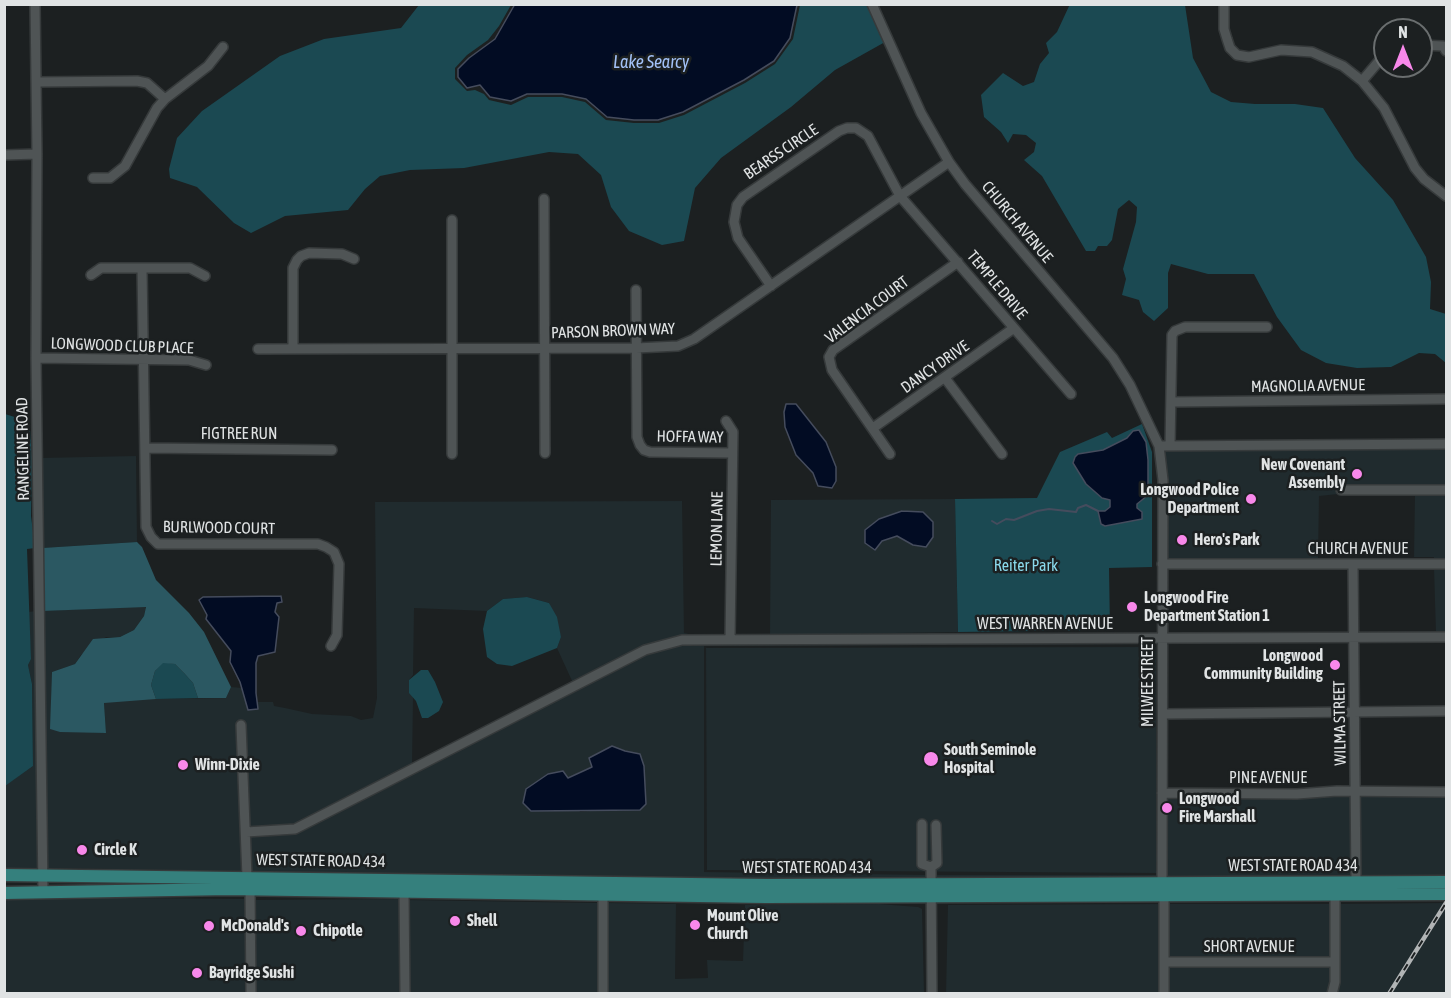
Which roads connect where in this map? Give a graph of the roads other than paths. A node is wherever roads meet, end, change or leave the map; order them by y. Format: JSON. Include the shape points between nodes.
{"nodes":[{"id":1,"x":35,"y":4,"type":"edge"},
{"id":2,"x":872,"y":4,"type":"edge"},
{"id":3,"x":1224,"y":4,"type":"edge"},
{"id":4,"x":1433,"y":46,"type":"edge"},
{"id":5,"x":224,"y":47,"type":"dead end"},
{"id":6,"x":1446,"y":51,"type":"edge"},
{"id":7,"x":1373,"y":68,"type":"edge"},
{"id":8,"x":1362,"y":81,"type":"junction"},
{"id":9,"x":36,"y":82,"type":"junction"},
{"id":10,"x":165,"y":99,"type":"junction"},
{"id":11,"x":37,"y":153,"type":"junction"},
{"id":12,"x":4,"y":155,"type":"edge"},
{"id":13,"x":949,"y":162,"type":"junction"},
{"id":14,"x":93,"y":178,"type":"dead end"},
{"id":15,"x":900,"y":196,"type":"junction"},
{"id":16,"x":1446,"y":196,"type":"edge"},
{"id":17,"x":544,"y":199,"type":"dead end"},
{"id":18,"x":452,"y":220,"type":"dead end"},
{"id":19,"x":354,"y":259,"type":"dead end"},
{"id":20,"x":958,"y":262,"type":"junction"},
{"id":21,"x":142,"y":268,"type":"junction"},
{"id":22,"x":91,"y":275,"type":"dead end"},
{"id":23,"x":206,"y":276,"type":"dead end"},
{"id":24,"x":771,"y":286,"type":"junction"},
{"id":25,"x":636,"y":290,"type":"dead end"},
{"id":26,"x":1267,"y":327,"type":"dead end"},
{"id":27,"x":1014,"y":328,"type":"junction"},
{"id":28,"x":453,"y":348,"type":"junction"},
{"id":29,"x":545,"y":348,"type":"junction"},
{"id":30,"x":636,"y":348,"type":"junction"},
{"id":31,"x":258,"y":349,"type":"dead end"},
{"id":32,"x":293,"y":349,"type":"junction"},
{"id":33,"x":36,"y":358,"type":"junction"},
{"id":34,"x":144,"y":358,"type":"junction"},
{"id":35,"x":206,"y":365,"type":"dead end"},
{"id":36,"x":945,"y":378,"type":"junction"},
{"id":37,"x":1071,"y":394,"type":"dead end"},
{"id":38,"x":1446,"y":399,"type":"edge"},
{"id":39,"x":1171,"y":402,"type":"junction"},
{"id":40,"x":726,"y":421,"type":"dead end"},
{"id":41,"x":873,"y":428,"type":"junction"},
{"id":42,"x":1446,"y":444,"type":"edge"},
{"id":43,"x":1159,"y":446,"type":"junction"},
{"id":44,"x":1170,"y":446,"type":"junction"},
{"id":45,"x":145,"y":448,"type":"junction"},
{"id":46,"x":332,"y":450,"type":"dead end"},
{"id":47,"x":546,"y":453,"type":"dead end"},
{"id":48,"x":732,"y":453,"type":"junction"},
{"id":49,"x":452,"y":454,"type":"dead end"},
{"id":50,"x":891,"y":454,"type":"dead end"},
{"id":51,"x":1002,"y":454,"type":"dead end"},
{"id":52,"x":1341,"y":490,"type":"dead end"},
{"id":53,"x":1446,"y":490,"type":"edge"},
{"id":54,"x":1162,"y":564,"type":"junction"},
{"id":55,"x":1353,"y":564,"type":"junction"},
{"id":56,"x":1446,"y":564,"type":"edge"},
{"id":57,"x":1446,"y":637,"type":"edge"},
{"id":58,"x":1354,"y":638,"type":"junction"},
{"id":59,"x":1163,"y":639,"type":"junction"},
{"id":60,"x":730,"y":640,"type":"junction"},
{"id":61,"x":331,"y":646,"type":"dead end"},
{"id":62,"x":1446,"y":711,"type":"edge"},
{"id":63,"x":1355,"y":712,"type":"junction"},
{"id":64,"x":1163,"y":714,"type":"junction"},
{"id":65,"x":241,"y":725,"type":"dead end"},
{"id":66,"x":1355,"y":791,"type":"junction"},
{"id":67,"x":1445,"y":792,"type":"edge"},
{"id":68,"x":1162,"y":793,"type":"junction"},
{"id":69,"x":922,"y":824,"type":"dead end"},
{"id":70,"x":936,"y":825,"type":"dead end"},
{"id":71,"x":246,"y":832,"type":"junction"},
{"id":72,"x":931,"y":867,"type":"junction"},
{"id":73,"x":42,"y":874,"type":"junction"},
{"id":74,"x":4,"y":875,"type":"edge"},
{"id":75,"x":1356,"y":882,"type":"junction"},
{"id":76,"x":1446,"y":882,"type":"edge"},
{"id":77,"x":249,"y":883,"type":"junction"},
{"id":78,"x":602,"y":888,"type":"junction"},
{"id":79,"x":1163,"y":889,"type":"junction"},
{"id":80,"x":931,"y":890,"type":"junction"},
{"id":81,"x":404,"y":892,"type":"junction"},
{"id":82,"x":4,"y":893,"type":"edge"},
{"id":83,"x":43,"y":893,"type":"junction"},
{"id":84,"x":1446,"y":894,"type":"edge"},
{"id":85,"x":1335,"y":895,"type":"junction"},
{"id":86,"x":1164,"y":962,"type":"junction"},
{"id":87,"x":1335,"y":962,"type":"junction"},
{"id":88,"x":251,"y":993,"type":"edge"},
{"id":89,"x":405,"y":993,"type":"edge"},
{"id":90,"x":603,"y":993,"type":"edge"},
{"id":91,"x":932,"y":993,"type":"edge"},
{"id":92,"x":1164,"y":993,"type":"edge"},
{"id":93,"x":1332,"y":993,"type":"edge"}],
"edges":[{"from":1,"to":9,"type":"street","name":"RANGELINE ROAD"},
{"from":2,"to":13,"type":"street","name":"CHURCH AVENUE","via":[[921,113]]},
{"from":3,"to":8,"type":"street","via":[[1224,29],[1230,48],[1237,55],[1249,57],[1281,50],[1312,52],[1343,66]]},
{"from":4,"to":6,"type":"street","via":[[1443,46]]},
{"from":5,"to":10,"type":"street","via":[[208,66]]},
{"from":7,"to":8,"type":"street"},
{"from":8,"to":16,"type":"street","via":[[1384,108],[1415,168]]},
{"from":9,"to":10,"type":"street","via":[[137,81],[147,83]]},
{"from":9,"to":11,"type":"street","name":"RANGELINE ROAD"},
{"from":10,"to":14,"type":"street","via":[[125,166],[110,178]]},
{"from":11,"to":12,"type":"street"},
{"from":11,"to":33,"type":"street","name":"RANGELINE ROAD"},
{"from":13,"to":15,"type":"street","name":"PARSON BROWN WAY"},
{"from":13,"to":43,"type":"street","name":"CHURCH AVENUE","via":[[1113,358]]},
{"from":15,"to":20,"type":"street","name":"TEMPLE DRIVE"},
{"from":15,"to":24,"type":"street","name":"PARSON BROWN WAY"},
{"from":15,"to":24,"type":"street","name":"BEARSS CIRCLE","via":[[867,136],[856,128],[839,131],[742,196],[734,212],[735,231]]},
{"from":17,"to":29,"type":"street"},
{"from":18,"to":28,"type":"street"},
{"from":19,"to":32,"type":"street","via":[[342,254],[309,253],[297,260],[293,268]]},
{"from":20,"to":27,"type":"street","name":"TEMPLE DRIVE"},
{"from":20,"to":41,"type":"street","name":"VALENCIA COURT","via":[[833,350],[832,370]]},
{"from":21,"to":22,"type":"street","via":[[101,268]]},
{"from":21,"to":23,"type":"street","via":[[190,268]]},
{"from":21,"to":34,"type":"street","name":"BURLWOOD COURT"},
{"from":24,"to":30,"type":"street","name":"PARSON BROWN WAY","via":[[685,344]]},
{"from":25,"to":30,"type":"street"},
{"from":26,"to":39,"type":"street","via":[[1185,327],[1175,331],[1170,341]]},
{"from":27,"to":36,"type":"street","name":"DANCY DRIVE"},
{"from":27,"to":37,"type":"street","name":"TEMPLE DRIVE"},
{"from":28,"to":29,"type":"street","name":"PARSON BROWN WAY"},
{"from":28,"to":32,"type":"street","name":"PARSON BROWN WAY"},
{"from":28,"to":49,"type":"street"},
{"from":29,"to":30,"type":"street","name":"PARSON BROWN WAY"},
{"from":29,"to":47,"type":"street"},
{"from":30,"to":48,"type":"street","name":"HOFFA WAY","via":[[637,437],[644,450]]},
{"from":31,"to":32,"type":"street","name":"PARSON BROWN WAY"},
{"from":33,"to":34,"type":"street","name":"LONGWOOD CLUB PLACE"},
{"from":33,"to":73,"type":"street","name":"RANGELINE ROAD"},
{"from":34,"to":35,"type":"street","name":"LONGWOOD CLUB PLACE","via":[[189,360]]},
{"from":34,"to":45,"type":"street","name":"BURLWOOD COURT"},
{"from":36,"to":41,"type":"street","name":"DANCY DRIVE"},
{"from":36,"to":51,"type":"street"},
{"from":38,"to":39,"type":"street","name":"MAGNOLIA AVENUE"},
{"from":39,"to":44,"type":"street"},
{"from":40,"to":48,"type":"street","name":"LEMON LANE","via":[[733,432]]},
{"from":41,"to":50,"type":"street","name":"VALENCIA COURT"},
{"from":42,"to":44,"type":"street"},
{"from":43,"to":44,"type":"street"},
{"from":43,"to":54,"type":"street","name":"MILWEE STREET","via":[[1163,480]]},
{"from":45,"to":46,"type":"street","name":"FIGTREE RUN"},
{"from":45,"to":61,"type":"street","name":"BURLWOOD COURT","via":[[146,527],[158,544],[318,544],[334,552],[339,564],[337,635]]},
{"from":48,"to":60,"type":"street","name":"LEMON LANE"},
{"from":52,"to":53,"type":"street"},
{"from":54,"to":55,"type":"street","name":"CHURCH AVENUE"},
{"from":54,"to":59,"type":"street","name":"MILWEE STREET"},
{"from":55,"to":56,"type":"street","name":"CHURCH AVENUE"},
{"from":55,"to":58,"type":"street","name":"WILMA STREET"},
{"from":57,"to":58,"type":"street","name":"WEST WARREN AVENUE"},
{"from":58,"to":59,"type":"street","name":"WEST WARREN AVENUE"},
{"from":58,"to":63,"type":"street","name":"WILMA STREET"},
{"from":59,"to":60,"type":"street","name":"WEST WARREN AVENUE"},
{"from":59,"to":64,"type":"street","name":"MILWEE STREET"},
{"from":60,"to":71,"type":"street","name":"WEST WARREN AVENUE","via":[[682,640],[645,650],[296,829]]},
{"from":62,"to":63,"type":"street"},
{"from":63,"to":64,"type":"street"},
{"from":63,"to":66,"type":"street","name":"WILMA STREET"},
{"from":64,"to":68,"type":"street","name":"MILWEE STREET"},
{"from":65,"to":71,"type":"street"},
{"from":66,"to":67,"type":"street","name":"PINE AVENUE"},
{"from":66,"to":68,"type":"street","name":"PINE AVENUE"},
{"from":66,"to":75,"type":"street","name":"WILMA STREET"},
{"from":68,"to":79,"type":"street","name":"MILWEE STREET"},
{"from":69,"to":72,"type":"street","via":[[922,864]]},
{"from":70,"to":72,"type":"street","via":[[937,863]]},
{"from":71,"to":77,"type":"street"},
{"from":72,"to":80,"type":"street"},
{"from":73,"to":74,"type":"main road","name":"WEST STATE ROAD 434"},
{"from":73,"to":77,"type":"main road","name":"WEST STATE ROAD 434","via":[[167,876]]},
{"from":73,"to":83,"type":"street","name":"RANGELINE ROAD"},
{"from":75,"to":76,"type":"main road","name":"WEST STATE ROAD 434"},
{"from":75,"to":79,"type":"main road","name":"WEST STATE ROAD 434","via":[[1185,883]]},
{"from":77,"to":78,"type":"main road","name":"WEST STATE ROAD 434","via":[[267,877]]},
{"from":77,"to":81,"type":"main road","name":"WEST STATE ROAD 434"},
{"from":77,"to":83,"type":"main road","name":"WEST STATE ROAD 434","via":[[229,889]]},
{"from":77,"to":88,"type":"street"},
{"from":78,"to":80,"type":"main road","name":"WEST STATE ROAD 434"},
{"from":78,"to":80,"type":"main road","name":"WEST STATE ROAD 434","via":[[620,882]]},
{"from":78,"to":81,"type":"main road","name":"WEST STATE ROAD 434","via":[[580,894]]},
{"from":78,"to":90,"type":"street"},
{"from":79,"to":80,"type":"main road","name":"WEST STATE ROAD 434"},
{"from":79,"to":80,"type":"main road","name":"WEST STATE ROAD 434","via":[[1144,896]]},
{"from":79,"to":85,"type":"main road","name":"WEST STATE ROAD 434"},
{"from":79,"to":86,"type":"street","name":"MILWEE STREET"},
{"from":80,"to":91,"type":"street"},
{"from":81,"to":89,"type":"street"},
{"from":82,"to":83,"type":"main road"},
{"from":84,"to":85,"type":"main road","name":"WEST STATE ROAD 434"},
{"from":85,"to":87,"type":"street"},
{"from":86,"to":87,"type":"street","name":"SHORT AVENUE"},
{"from":86,"to":92,"type":"street","name":"MILWEE STREET"},
{"from":87,"to":93,"type":"street"}]}
